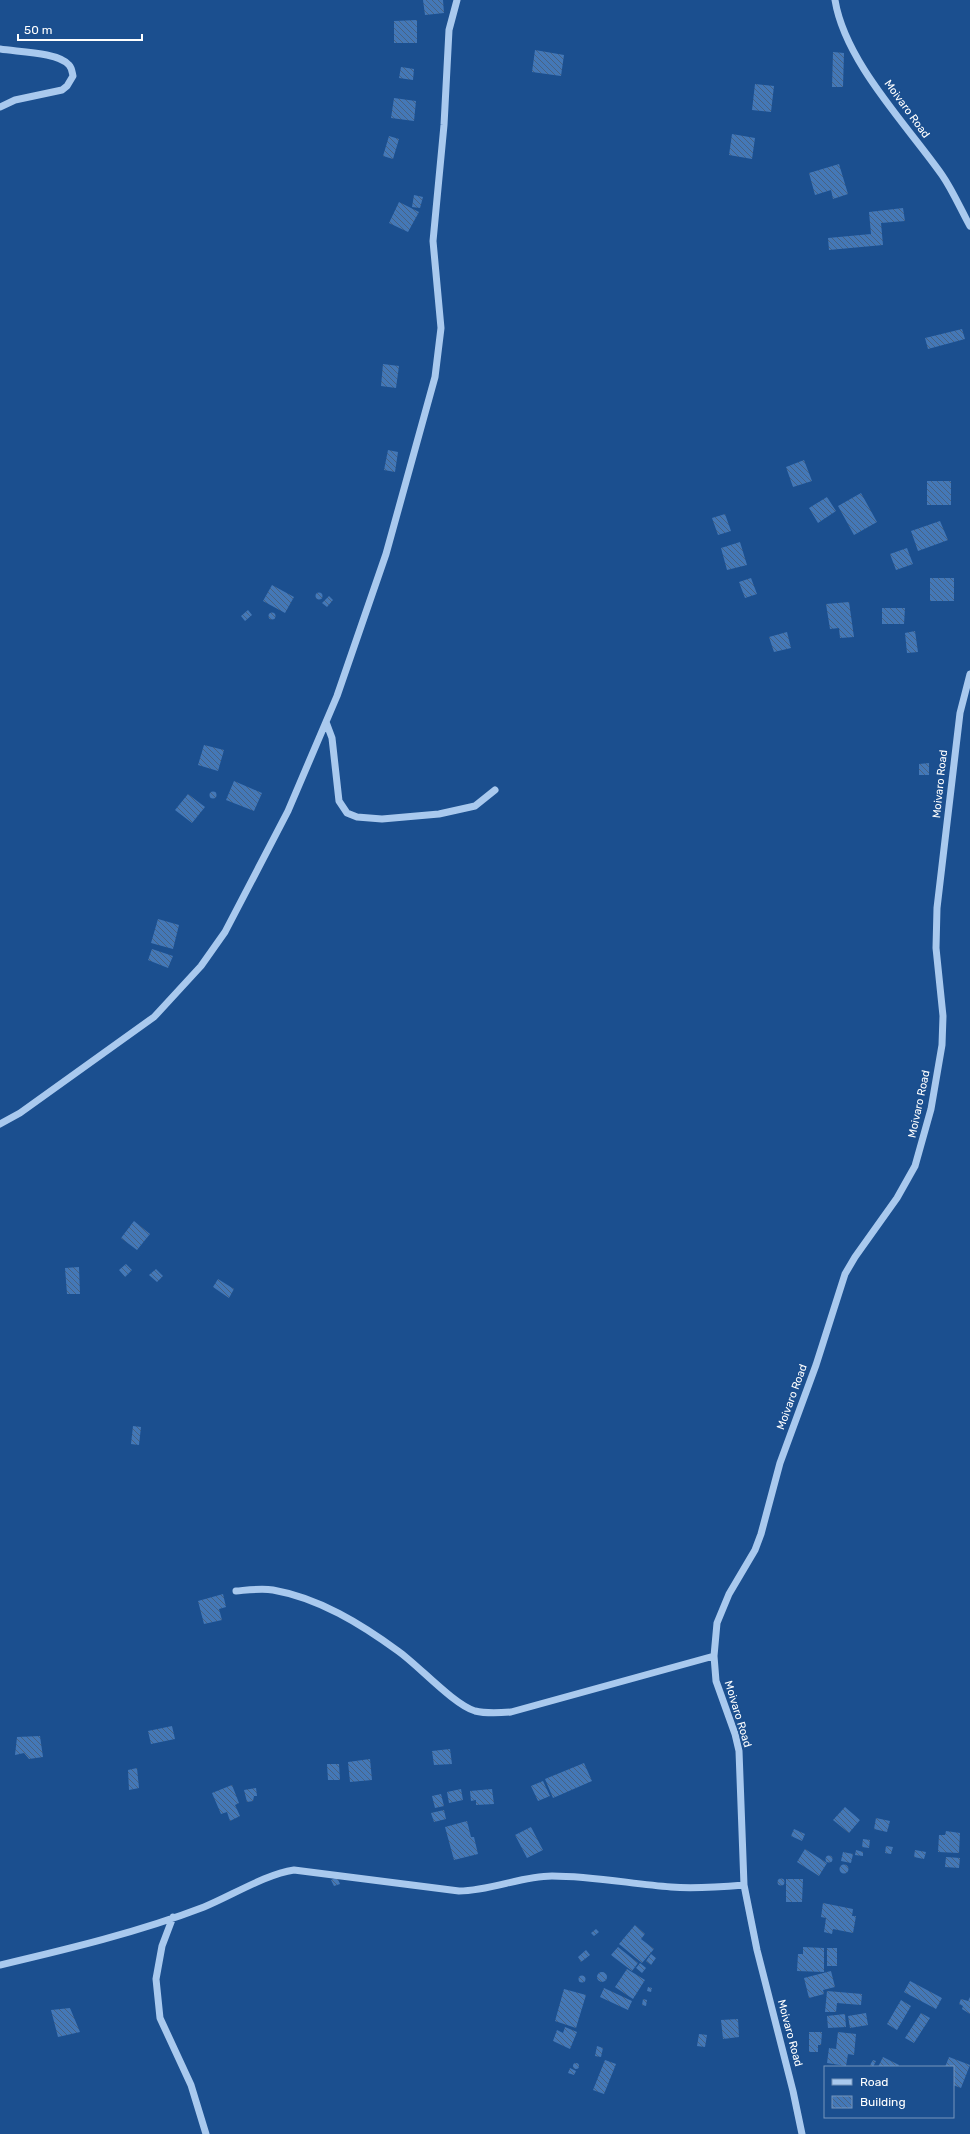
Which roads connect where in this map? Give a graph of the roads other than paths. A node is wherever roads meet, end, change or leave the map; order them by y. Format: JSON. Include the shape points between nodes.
{"nodes":[{"id":1,"x":458,"y":0,"type":"edge"},
{"id":2,"x":836,"y":0,"type":"edge"},
{"id":3,"x":0,"y":49,"type":"edge"},
{"id":4,"x":0,"y":107,"type":"edge"},
{"id":5,"x":970,"y":226,"type":"edge"},
{"id":6,"x":970,"y":674,"type":"edge"},
{"id":7,"x":326,"y":722,"type":"junction"},
{"id":8,"x":495,"y":790,"type":"dead end"},
{"id":9,"x":0,"y":1124,"type":"edge"},
{"id":10,"x":236,"y":1591,"type":"dead end"},
{"id":11,"x":714,"y":1656,"type":"junction"},
{"id":12,"x":744,"y":1885,"type":"junction"},
{"id":13,"x":173,"y":1917,"type":"junction"},
{"id":14,"x":0,"y":1965,"type":"edge"},
{"id":15,"x":206,"y":2134,"type":"edge"},
{"id":16,"x":802,"y":2134,"type":"edge"}],
"edges":[{"from":1,"to":7,"type":"street","via":[[449,30],[444,125],[433,241],[441,328],[435,377],[386,554]]},
{"from":2,"to":5,"type":"street","name":"Moivaro Road","via":[[847,37],[867,72],[944,177]]},
{"from":3,"to":4,"type":"street","via":[[61,60],[70,66],[73,76],[62,90],[15,100]]},
{"from":6,"to":11,"type":"street","name":"Moivaro Road","via":[[960,713],[937,908],[936,948],[942,1045],[931,1109],[915,1166],[897,1198],[855,1257],[839,1289],[816,1365],[780,1463],[761,1534],[755,1550],[720,1612],[715,1633]]},
{"from":7,"to":8,"type":"street","via":[[332,738],[339,801],[347,813],[357,817],[382,819],[440,814],[475,806]]},
{"from":7,"to":9,"type":"street","via":[[288,811],[225,932],[201,966],[154,1017],[20,1113]]},
{"from":10,"to":11,"type":"street","via":[[272,1590],[335,1611],[399,1652],[467,1708],[483,1713],[511,1712]]},
{"from":11,"to":12,"type":"street","name":"Moivaro Road","via":[[718,1687],[739,1751]]},
{"from":12,"to":13,"type":"street","via":[[671,1887],[539,1876],[484,1889],[460,1891],[294,1870]]},
{"from":12,"to":16,"type":"street","name":"Moivaro Road","via":[[756,1950]]},
{"from":13,"to":14,"type":"street","via":[[145,1927]]},
{"from":13,"to":15,"type":"street","via":[[162,1946],[156,1979],[160,2018],[191,2085]]}]}
